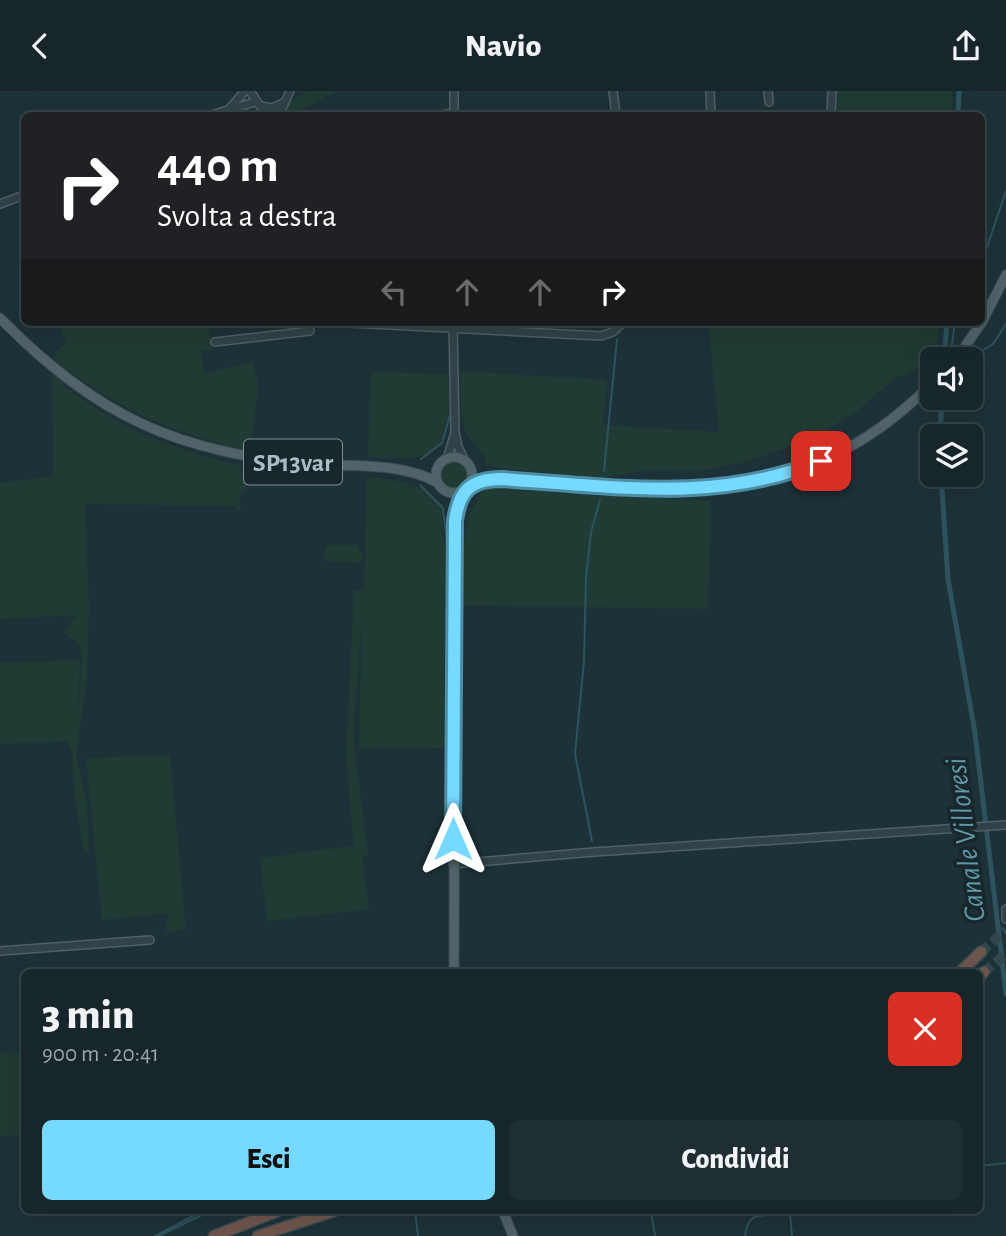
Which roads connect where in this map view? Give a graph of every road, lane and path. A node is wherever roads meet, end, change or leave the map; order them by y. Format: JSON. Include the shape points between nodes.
{"nodes":[{"id":1,"x":248,"y":91,"type":"edge"},
{"id":2,"x":290,"y":91,"type":"edge"},
{"id":3,"x":454,"y":91,"type":"edge"},
{"id":4,"x":613,"y":91,"type":"edge"},
{"id":5,"x":710,"y":91,"type":"edge"},
{"id":6,"x":768,"y":91,"type":"edge"},
{"id":7,"x":832,"y":91,"type":"edge"},
{"id":8,"x":255,"y":102,"type":"junction"},
{"id":9,"x":769,"y":102,"type":"dead end"},
{"id":10,"x":283,"y":103,"type":"junction"},
{"id":11,"x":229,"y":108,"type":"junction"},
{"id":12,"x":266,"y":108,"type":"junction"},
{"id":13,"x":219,"y":112,"type":"edge"},
{"id":14,"x":269,"y":112,"type":"edge"},
{"id":15,"x":280,"y":112,"type":"edge"},
{"id":16,"x":454,"y":112,"type":"edge"},
{"id":17,"x":616,"y":112,"type":"edge"},
{"id":18,"x":711,"y":112,"type":"edge"},
{"id":19,"x":831,"y":112,"type":"edge"},
{"id":20,"x":21,"y":196,"type":"edge"},
{"id":21,"x":0,"y":204,"type":"edge"},
{"id":22,"x":1006,"y":275,"type":"edge"},
{"id":23,"x":985,"y":316,"type":"edge"},
{"id":24,"x":0,"y":318,"type":"edge"},
{"id":25,"x":309,"y":326,"type":"edge"},
{"id":26,"x":453,"y":326,"type":"edge"},
{"id":27,"x":619,"y":326,"type":"edge"},
{"id":28,"x":979,"y":326,"type":"edge"},
{"id":29,"x":215,"y":342,"type":"dead end"},
{"id":30,"x":966,"y":345,"type":"tunnel mouth"},
{"id":31,"x":920,"y":394,"type":"edge"},
{"id":32,"x":454,"y":432,"type":"junction"},
{"id":33,"x":444,"y":461,"type":"junction"},
{"id":34,"x":467,"y":463,"type":"junction"},
{"id":35,"x":411,"y":472,"type":"junction"},
{"id":36,"x":502,"y":479,"type":"junction"},
{"id":37,"x":440,"y":485,"type":"junction"},
{"id":38,"x":466,"y":488,"type":"junction"},
{"id":39,"x":455,"y":521,"type":"junction"},
{"id":40,"x":1006,"y":825,"type":"edge"},
{"id":41,"x":453,"y":864,"type":"junction"},
{"id":42,"x":1006,"y":909,"type":"edge"},
{"id":43,"x":1006,"y":919,"type":"edge"},
{"id":44,"x":150,"y":940,"type":"dead end"},
{"id":45,"x":0,"y":951,"type":"edge"},
{"id":46,"x":981,"y":952,"type":"tunnel mouth"},
{"id":47,"x":454,"y":969,"type":"edge"},
{"id":48,"x":963,"y":969,"type":"edge"},
{"id":49,"x":270,"y":1214,"type":"edge"},
{"id":50,"x":325,"y":1214,"type":"edge"},
{"id":51,"x":504,"y":1214,"type":"edge"},
{"id":52,"x":214,"y":1236,"type":"edge"},
{"id":53,"x":258,"y":1236,"type":"edge"},
{"id":54,"x":513,"y":1236,"type":"edge"}],
"edges":[{"from":1,"to":8,"type":"street"},
{"from":1,"to":11,"type":"street"},
{"from":2,"to":10,"type":"street"},
{"from":3,"to":16,"type":"street"},
{"from":4,"to":17,"type":"street"},
{"from":5,"to":18,"type":"street"},
{"from":6,"to":9,"type":"street"},
{"from":7,"to":19,"type":"street"},
{"from":8,"to":11,"type":"street"},
{"from":8,"to":12,"type":"street"},
{"from":10,"to":12,"type":"street"},
{"from":10,"to":15,"type":"street"},
{"from":11,"to":13,"type":"street"},
{"from":12,"to":14,"type":"street"},
{"from":20,"to":21,"type":"street"},
{"from":22,"to":23,"type":"main road"},
{"from":24,"to":35,"type":"main road","number":"SP13var","via":[[76,386],[121,415],[168,437],[242,457]]},
{"from":25,"to":29,"type":"street","via":[[310,331]]},
{"from":26,"to":27,"type":"street","via":[[601,336]]},
{"from":26,"to":32,"type":"street"},
{"from":28,"to":30,"type":"main road"},
{"from":31,"to":36,"type":"main road","number":"SP13var","via":[[845,450],[751,484],[678,490]]},
{"from":32,"to":33,"type":"street"},
{"from":32,"to":34,"type":"street"},
{"from":33,"to":34,"type":"main road","number":"SP13var","via":[[456,457]]},
{"from":33,"to":35,"type":"main road","number":"SP13var"},
{"from":33,"to":37,"type":"main road","via":[[436,471]]},
{"from":34,"to":36,"type":"main road","number":"SP13var"},
{"from":34,"to":38,"type":"main road","via":[[472,476]]},
{"from":35,"to":37,"type":"main road","number":"SP13var"},
{"from":36,"to":38,"type":"main road","number":"SP13var","via":[[483,480]]},
{"from":37,"to":38,"type":"main road","number":"SP13var","via":[[453,493]]},
{"from":37,"to":39,"type":"main road","via":[[451,500]]},
{"from":38,"to":39,"type":"main road"},
{"from":39,"to":41,"type":"main road"},
{"from":40,"to":41,"type":"street"},
{"from":41,"to":47,"type":"main road"},
{"from":42,"to":43,"type":"street"},
{"from":44,"to":45,"type":"street"},
{"from":46,"to":48,"type":"highway"},
{"from":49,"to":52,"type":"highway"},
{"from":50,"to":53,"type":"highway"},
{"from":51,"to":54,"type":"main road"}]}
